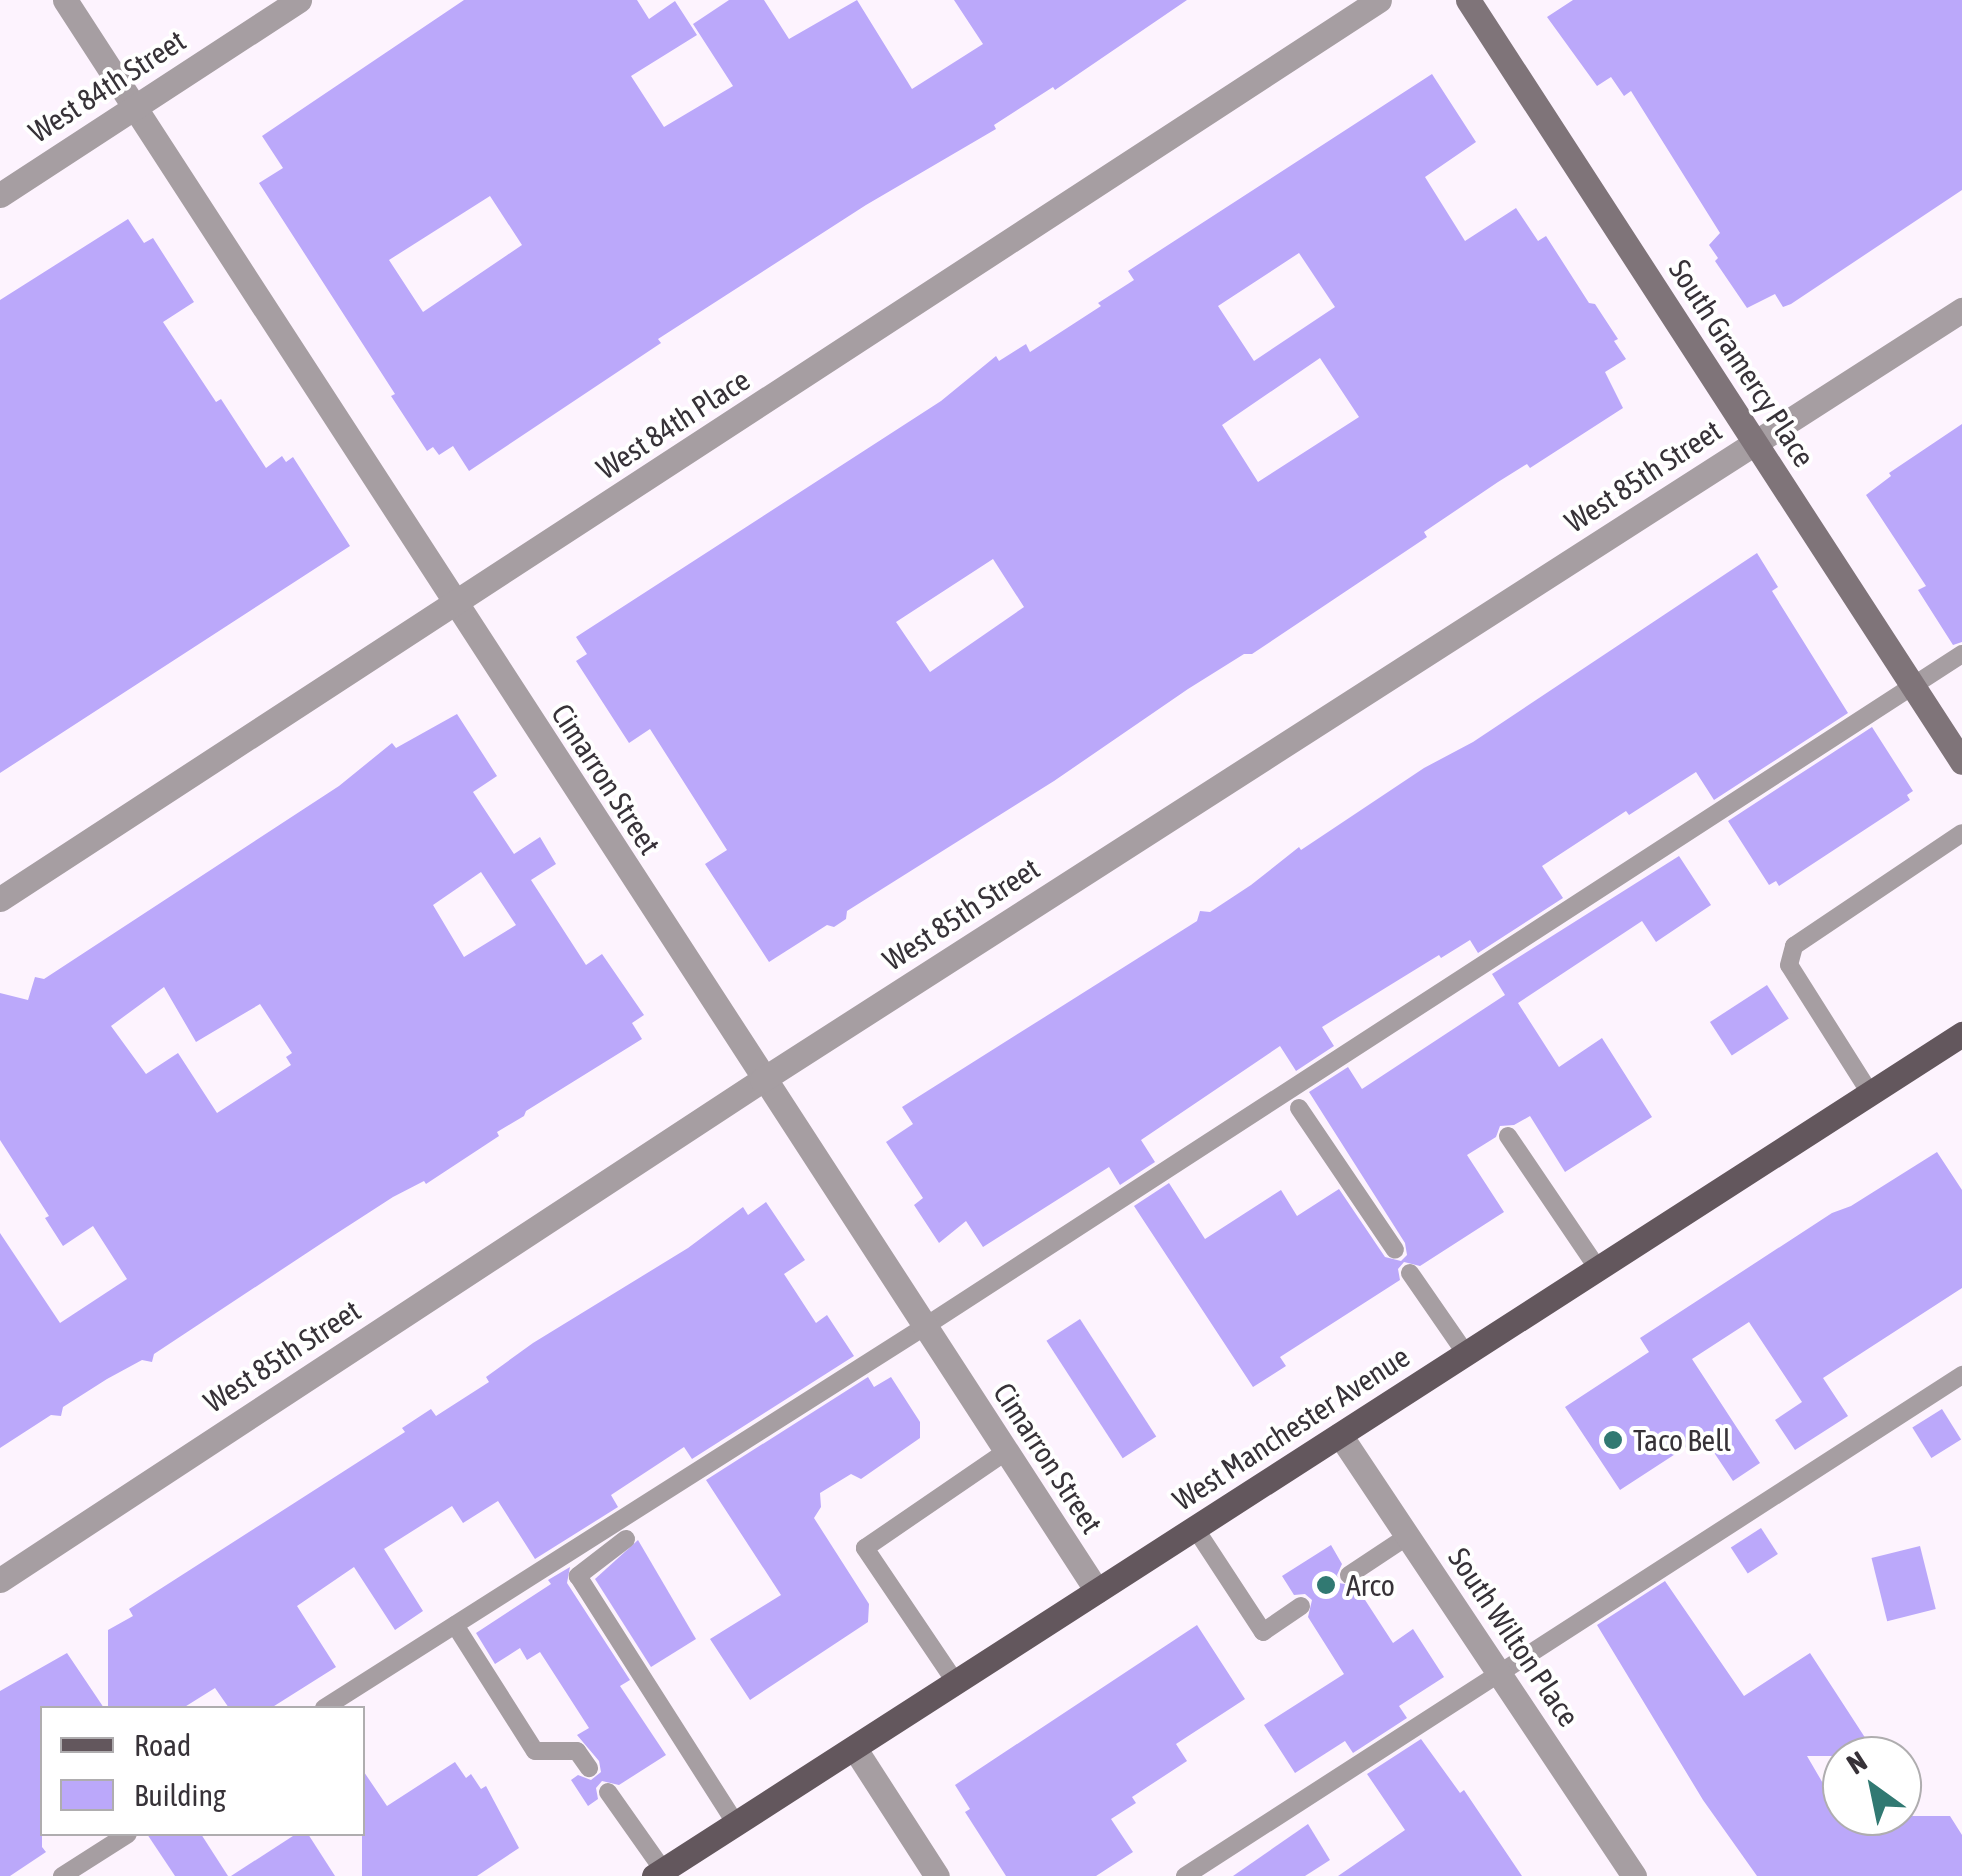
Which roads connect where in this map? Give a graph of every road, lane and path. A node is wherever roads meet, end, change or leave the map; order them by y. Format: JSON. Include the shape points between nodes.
{"nodes":[{"id":1,"x":65,"y":0,"type":"edge"},
{"id":2,"x":299,"y":0,"type":"edge"},
{"id":3,"x":1379,"y":0,"type":"edge"},
{"id":4,"x":1468,"y":0,"type":"edge"},
{"id":5,"x":134,"y":107,"type":"junction"},
{"id":6,"x":0,"y":194,"type":"edge"},
{"id":7,"x":1962,"y":310,"type":"edge"},
{"id":8,"x":1755,"y":442,"type":"junction"},
{"id":9,"x":455,"y":605,"type":"junction"},
{"id":10,"x":1962,"y":654,"type":"edge"},
{"id":11,"x":1912,"y":686,"type":"junction"},
{"id":12,"x":1962,"y":762,"type":"edge"},
{"id":13,"x":1962,"y":832,"type":"edge"},
{"id":14,"x":0,"y":899,"type":"edge"},
{"id":15,"x":1962,"y":1034,"type":"edge"},
{"id":16,"x":762,"y":1080,"type":"junction"},
{"id":17,"x":1870,"y":1093,"type":"junction"},
{"id":18,"x":1299,"y":1108,"type":"dead end"},
{"id":19,"x":1508,"y":1136,"type":"dead end"},
{"id":20,"x":1395,"y":1250,"type":"dead end"},
{"id":21,"x":1598,"y":1269,"type":"junction"},
{"id":22,"x":1410,"y":1273,"type":"dead end"},
{"id":23,"x":924,"y":1327,"type":"junction"},
{"id":24,"x":1466,"y":1354,"type":"junction"},
{"id":25,"x":1962,"y":1375,"type":"edge"},
{"id":26,"x":1340,"y":1435,"type":"junction"},
{"id":27,"x":1005,"y":1452,"type":"junction"},
{"id":28,"x":1195,"y":1528,"type":"junction"},
{"id":29,"x":1408,"y":1536,"type":"junction"},
{"id":30,"x":626,"y":1539,"type":"dead end"},
{"id":31,"x":1349,"y":1575,"type":"dead end"},
{"id":32,"x":0,"y":1580,"type":"edge"},
{"id":33,"x":1097,"y":1591,"type":"junction"},
{"id":34,"x":1301,"y":1606,"type":"dead end"},
{"id":35,"x":455,"y":1626,"type":"junction"},
{"id":36,"x":1500,"y":1673,"type":"junction"},
{"id":37,"x":956,"y":1683,"type":"junction"},
{"id":38,"x":327,"y":1706,"type":"edge"},
{"id":39,"x":855,"y":1749,"type":"junction"},
{"id":40,"x":589,"y":1768,"type":"dead end"},
{"id":41,"x":608,"y":1792,"type":"dead end"},
{"id":42,"x":736,"y":1824,"type":"junction"},
{"id":43,"x":125,"y":1836,"type":"edge"},
{"id":44,"x":658,"y":1873,"type":"edge"},
{"id":45,"x":62,"y":1876,"type":"edge"},
{"id":46,"x":937,"y":1876,"type":"edge"},
{"id":47,"x":1185,"y":1876,"type":"edge"},
{"id":48,"x":1634,"y":1876,"type":"edge"}],
"edges":[{"from":1,"to":5,"type":"street","name":"Cimarron Street"},
{"from":2,"to":5,"type":"street","name":"West 84th Street"},
{"from":3,"to":9,"type":"street","name":"West 84th Place"},
{"from":4,"to":8,"type":"street","name":"South Gramercy Place"},
{"from":5,"to":6,"type":"street","name":"West 84th Street"},
{"from":5,"to":9,"type":"street","name":"Cimarron Street"},
{"from":7,"to":8,"type":"street","name":"West 85th Street"},
{"from":8,"to":11,"type":"street","name":"South Gramercy Place"},
{"from":8,"to":16,"type":"street","name":"West 85th Street"},
{"from":9,"to":14,"type":"street","name":"West 84th Place"},
{"from":9,"to":16,"type":"street","name":"Cimarron Street"},
{"from":10,"to":11,"type":"lane"},
{"from":11,"to":12,"type":"street","name":"South Gramercy Place"},
{"from":11,"to":23,"type":"lane"},
{"from":13,"to":17,"type":"lane","via":[[1794,946],[1789,965]]},
{"from":15,"to":17,"type":"main road","name":"West Manchester Avenue"},
{"from":16,"to":23,"type":"street","name":"Cimarron Street"},
{"from":16,"to":32,"type":"street","name":"West 85th Street"},
{"from":17,"to":21,"type":"main road","name":"West Manchester Avenue"},
{"from":18,"to":20,"type":"lane"},
{"from":19,"to":21,"type":"lane"},
{"from":21,"to":24,"type":"main road","name":"West Manchester Avenue"},
{"from":22,"to":24,"type":"lane"},
{"from":23,"to":27,"type":"street","name":"Cimarron Street"},
{"from":23,"to":35,"type":"lane"},
{"from":24,"to":26,"type":"main road","name":"West Manchester Avenue"},
{"from":25,"to":36,"type":"lane"},
{"from":26,"to":28,"type":"main road","name":"West Manchester Avenue"},
{"from":26,"to":29,"type":"street","name":"South Wilton Place"},
{"from":27,"to":33,"type":"street","name":"Cimarron Street"},
{"from":27,"to":37,"type":"lane","via":[[865,1548]]},
{"from":28,"to":33,"type":"main road","name":"West Manchester Avenue"},
{"from":28,"to":34,"type":"lane","via":[[1263,1632]]},
{"from":29,"to":31,"type":"lane"},
{"from":29,"to":36,"type":"street","name":"South Wilton Place"},
{"from":30,"to":42,"type":"lane","via":[[578,1576]]},
{"from":33,"to":37,"type":"main road","name":"West Manchester Avenue"},
{"from":35,"to":38,"type":"lane"},
{"from":35,"to":40,"type":"lane","via":[[535,1751],[576,1751]]},
{"from":36,"to":47,"type":"lane"},
{"from":36,"to":48,"type":"street","name":"South Wilton Place"},
{"from":37,"to":39,"type":"main road","name":"West Manchester Avenue"},
{"from":39,"to":42,"type":"main road","name":"West Manchester Avenue"},
{"from":39,"to":46,"type":"street"},
{"from":41,"to":44,"type":"lane"},
{"from":42,"to":44,"type":"main road","name":"West Manchester Avenue"},
{"from":43,"to":45,"type":"lane"}]}
